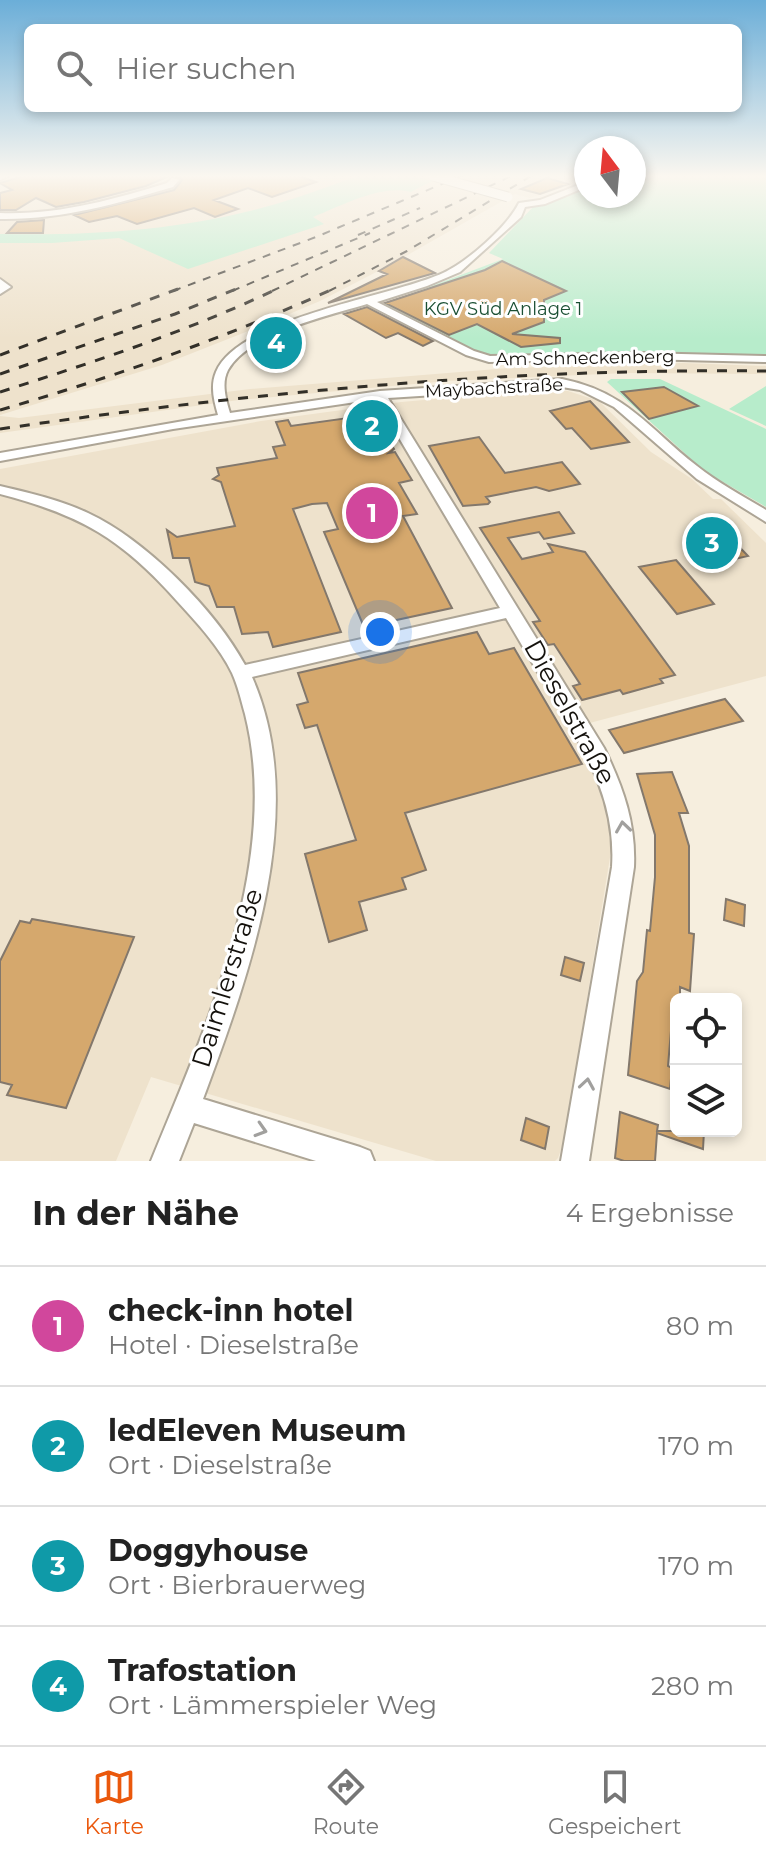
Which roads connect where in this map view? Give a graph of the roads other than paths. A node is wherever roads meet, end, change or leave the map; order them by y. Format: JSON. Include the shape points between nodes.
{"nodes":[{"id":1,"x":501,"y":230,"type":"edge"},
{"id":2,"x":370,"y":302,"type":"junction"},
{"id":3,"x":766,"y":359,"type":"edge"},
{"id":4,"x":380,"y":395,"type":"junction"},
{"id":5,"x":225,"y":417,"type":"junction"},
{"id":6,"x":0,"y":457,"type":"edge"},
{"id":7,"x":0,"y":490,"type":"edge"},
{"id":8,"x":766,"y":517,"type":"edge"},
{"id":9,"x":513,"y":611,"type":"junction"},
{"id":10,"x":241,"y":673,"type":"junction"},
{"id":11,"x":186,"y":1107,"type":"junction"},
{"id":12,"x":165,"y":1161,"type":"edge"},
{"id":13,"x":360,"y":1161,"type":"edge"},
{"id":14,"x":575,"y":1161,"type":"edge"}],
"edges":[{"from":1,"to":2,"type":"street","via":[[454,271]]},
{"from":2,"to":3,"type":"street","name":"Am Schneckenberg","via":[[489,359]]},
{"from":2,"to":5,"type":"street","via":[[281,329],[243,349],[220,380]]},
{"from":4,"to":5,"type":"street","name":"Maybachstraße"},
{"from":4,"to":8,"type":"street","name":"Maybachstraße","via":[[534,384],[573,384],[601,392],[695,472]]},
{"from":4,"to":9,"type":"street","name":"Dieselstraße"},
{"from":5,"to":6,"type":"street","name":"Maybachstraße"},
{"from":7,"to":10,"type":"street","name":"Daimlerstraße","via":[[73,511],[136,547],[207,625]]},
{"from":9,"to":10,"type":"street"},
{"from":14,"to":9,"type":"street","name":"Dieselstraße","one_way":true,"via":[[623,867],[624,830],[602,764]]},
{"from":10,"to":11,"type":"street","name":"Daimlerstraße","via":[[262,753],[264,805],[256,885],[231,984]]},
{"from":11,"to":12,"type":"street","name":"Daimlerstraße"},
{"from":11,"to":13,"type":"street","one_way":true}]}
